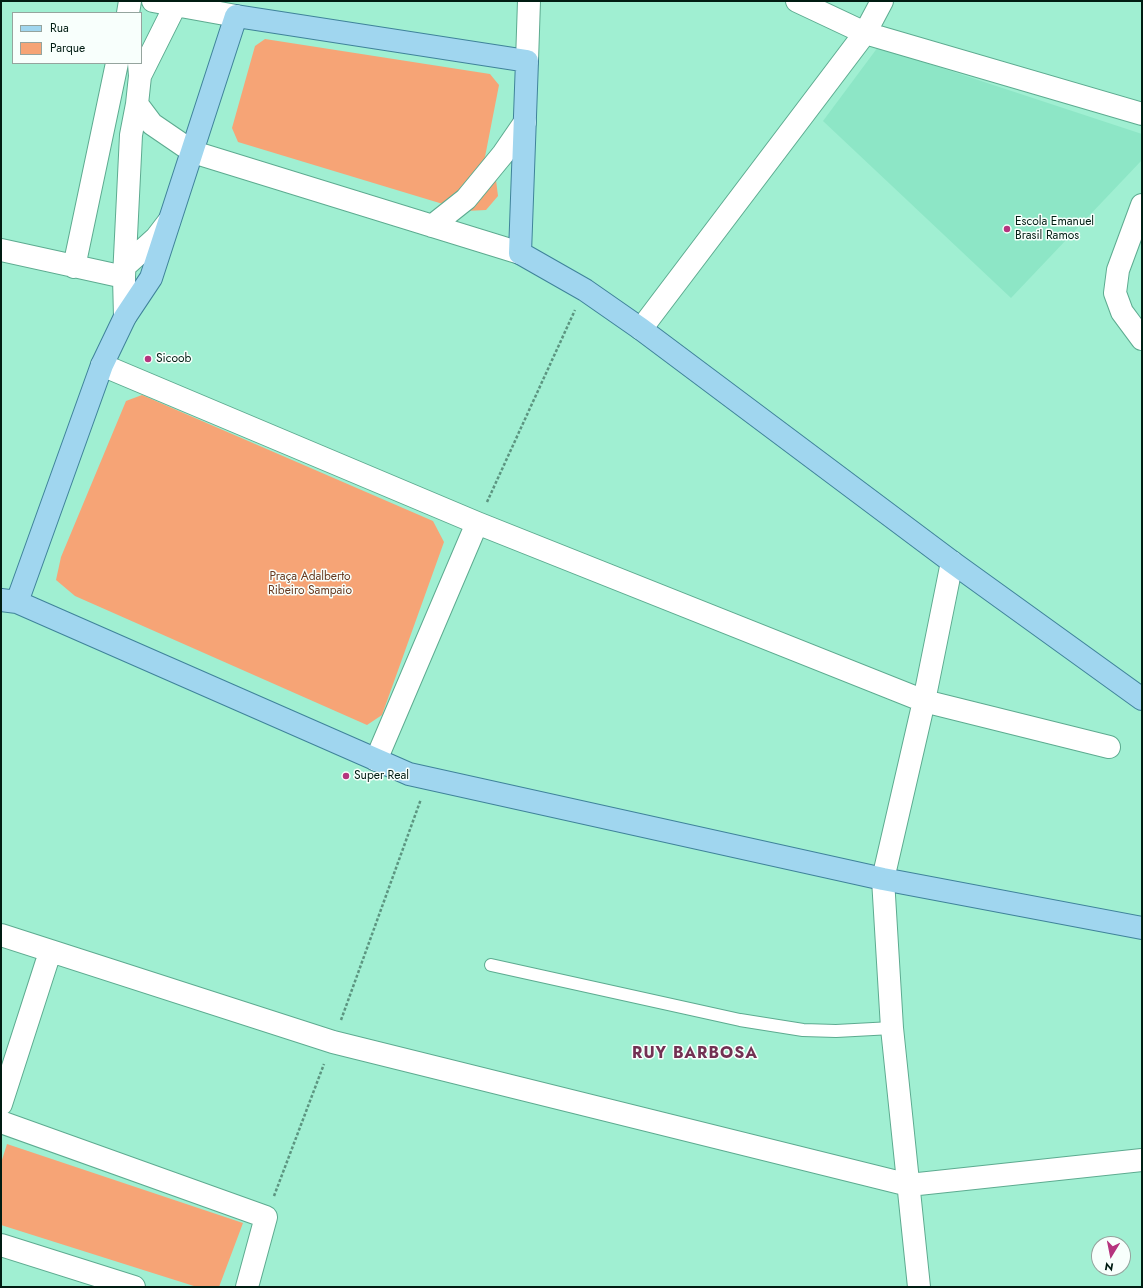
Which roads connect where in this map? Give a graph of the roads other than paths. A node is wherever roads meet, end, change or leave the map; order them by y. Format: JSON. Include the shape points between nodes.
{"nodes":[{"id":1,"x":131,"y":1,"type":"edge"},
{"id":2,"x":153,"y":1,"type":"edge"},
{"id":3,"x":529,"y":1,"type":"edge"},
{"id":4,"x":797,"y":1,"type":"edge"},
{"id":5,"x":882,"y":1,"type":"edge"},
{"id":6,"x":175,"y":6,"type":"junction"},
{"id":7,"x":128,"y":12,"type":"edge"},
{"id":8,"x":133,"y":12,"type":"edge"},
{"id":9,"x":236,"y":16,"type":"junction"},
{"id":10,"x":865,"y":33,"type":"junction"},
{"id":11,"x":527,"y":61,"type":"junction"},
{"id":12,"x":117,"y":64,"type":"edge"},
{"id":13,"x":142,"y":64,"type":"edge"},
{"id":14,"x":139,"y":69,"type":"edge"},
{"id":15,"x":137,"y":104,"type":"junction"},
{"id":16,"x":1142,"y":114,"type":"edge"},
{"id":17,"x":525,"y":122,"type":"junction"},
{"id":18,"x":131,"y":135,"type":"junction"},
{"id":19,"x":99,"y":152,"type":"junction"},
{"id":20,"x":193,"y":152,"type":"junction"},
{"id":21,"x":1142,"y":205,"type":"edge"},
{"id":22,"x":172,"y":216,"type":"junction"},
{"id":23,"x":432,"y":226,"type":"junction"},
{"id":24,"x":1,"y":250,"type":"edge"},
{"id":25,"x":520,"y":253,"type":"junction"},
{"id":26,"x":74,"y":267,"type":"junction"},
{"id":27,"x":124,"y":271,"type":"junction"},
{"id":28,"x":125,"y":317,"type":"junction"},
{"id":29,"x":640,"y":328,"type":"junction"},
{"id":30,"x":1142,"y":339,"type":"edge"},
{"id":31,"x":102,"y":365,"type":"junction"},
{"id":32,"x":477,"y":523,"type":"junction"},
{"id":33,"x":952,"y":562,"type":"junction"},
{"id":34,"x":9,"y":601,"type":"edge"},
{"id":35,"x":1142,"y":699,"type":"edge"},
{"id":36,"x":924,"y":701,"type":"junction"},
{"id":37,"x":1110,"y":747,"type":"dead end"},
{"id":38,"x":376,"y":760,"type":"junction"},
{"id":39,"x":883,"y":879,"type":"junction"},
{"id":40,"x":1142,"y":928,"type":"edge"},
{"id":41,"x":1,"y":935,"type":"edge"},
{"id":42,"x":50,"y":952,"type":"junction"},
{"id":43,"x":491,"y":965,"type":"dead end"},
{"id":44,"x":892,"y":1028,"type":"junction"},
{"id":45,"x":1,"y":1104,"type":"edge"},
{"id":46,"x":1,"y":1122,"type":"edge"},
{"id":47,"x":1142,"y":1160,"type":"edge"},
{"id":48,"x":909,"y":1185,"type":"junction"},
{"id":49,"x":1,"y":1245,"type":"edge"},
{"id":50,"x":250,"y":1286,"type":"edge"},
{"id":51,"x":134,"y":1287,"type":"edge"},
{"id":52,"x":919,"y":1287,"type":"edge"}],
"edges":[{"from":1,"to":7,"type":"street"},
{"from":1,"to":8,"type":"street"},
{"from":2,"to":6,"type":"street"},
{"from":3,"to":11,"type":"street"},
{"from":4,"to":10,"type":"street"},
{"from":5,"to":10,"type":"street"},
{"from":6,"to":9,"type":"street"},
{"from":6,"to":13,"type":"street"},
{"from":9,"to":11,"type":"main road"},
{"from":9,"to":20,"type":"main road"},
{"from":10,"to":16,"type":"street"},
{"from":10,"to":29,"type":"street"},
{"from":11,"to":17,"type":"main road"},
{"from":12,"to":19,"type":"street"},
{"from":14,"to":15,"type":"street"},
{"from":15,"to":18,"type":"street"},
{"from":15,"to":20,"type":"street","via":[[152,124]]},
{"from":17,"to":23,"type":"street","via":[[466,199]]},
{"from":17,"to":25,"type":"main road"},
{"from":18,"to":19,"type":"street","via":[[115,146]]},
{"from":18,"to":27,"type":"street"},
{"from":19,"to":26,"type":"street"},
{"from":20,"to":22,"type":"main road"},
{"from":20,"to":23,"type":"street"},
{"from":21,"to":30,"type":"street","via":[[1118,270],[1115,293],[1122,312]]},
{"from":22,"to":27,"type":"street","via":[[156,238]]},
{"from":22,"to":28,"type":"main road","via":[[151,278]]},
{"from":23,"to":25,"type":"street"},
{"from":24,"to":26,"type":"street"},
{"from":25,"to":29,"type":"main road","via":[[585,290]]},
{"from":26,"to":27,"type":"street"},
{"from":27,"to":28,"type":"street"},
{"from":28,"to":31,"type":"main road"},
{"from":29,"to":33,"type":"main road"},
{"from":31,"to":32,"type":"street"},
{"from":31,"to":34,"type":"main road"},
{"from":32,"to":36,"type":"street"},
{"from":32,"to":38,"type":"street"},
{"from":33,"to":35,"type":"main road"},
{"from":33,"to":36,"type":"street"},
{"from":34,"to":38,"type":"main road"},
{"from":36,"to":37,"type":"street"},
{"from":36,"to":39,"type":"street"},
{"from":38,"to":39,"type":"main road","via":[[428,780]]},
{"from":39,"to":40,"type":"main road"},
{"from":39,"to":44,"type":"street"},
{"from":41,"to":42,"type":"street"},
{"from":42,"to":45,"type":"street"},
{"from":42,"to":48,"type":"street","via":[[332,1042]]},
{"from":43,"to":44,"type":"lane","via":[[740,1020],[803,1030]]},
{"from":44,"to":48,"type":"street"},
{"from":46,"to":50,"type":"street","via":[[266,1217]]},
{"from":47,"to":48,"type":"street"},
{"from":48,"to":52,"type":"street"},
{"from":49,"to":51,"type":"street"}]}
